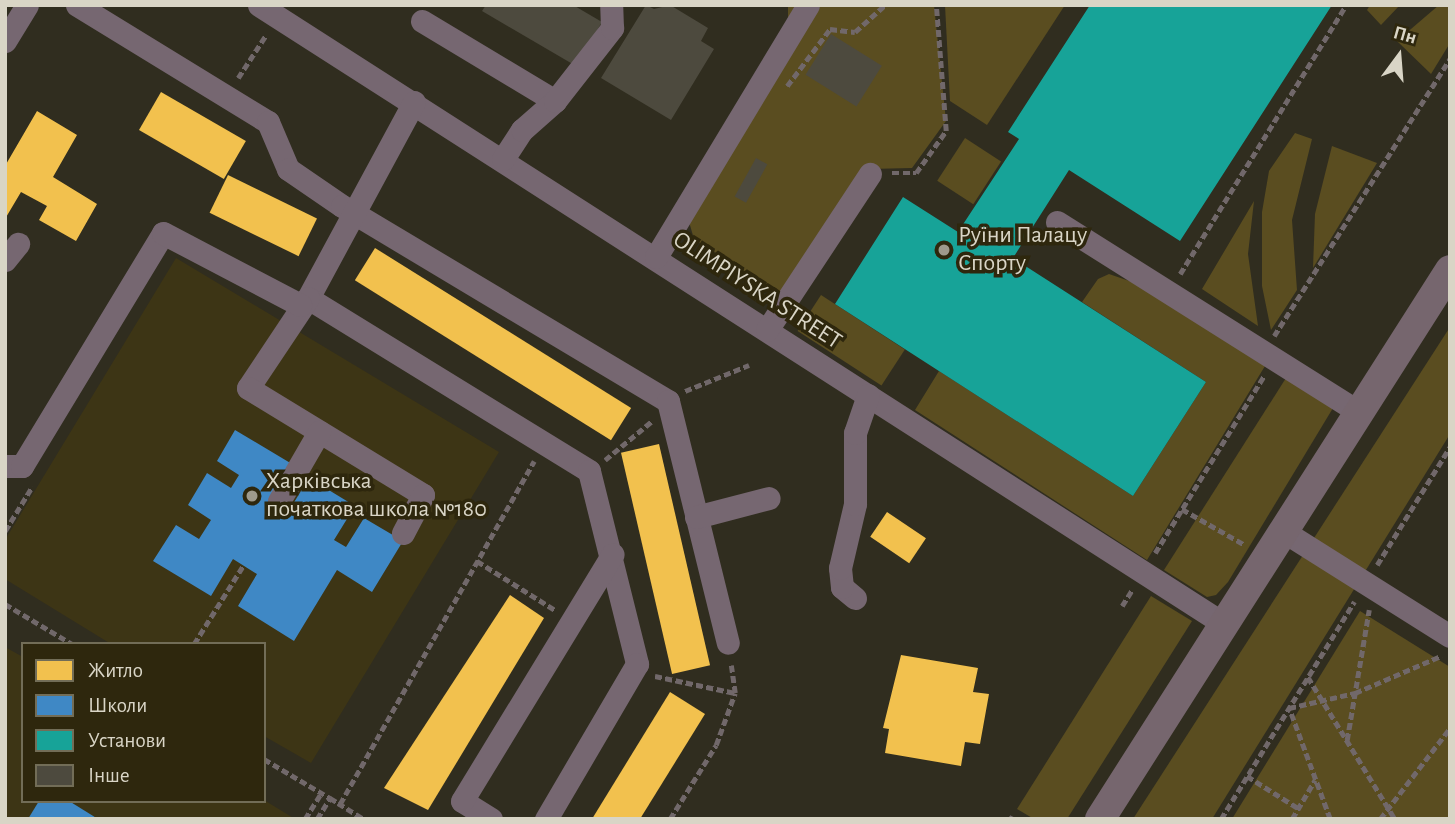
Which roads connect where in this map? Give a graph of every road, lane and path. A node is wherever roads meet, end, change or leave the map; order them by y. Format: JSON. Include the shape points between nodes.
{"nodes":[{"id":1,"x":27,"y":5,"type":"edge"},
{"id":2,"x":77,"y":5,"type":"edge"},
{"id":3,"x":259,"y":5,"type":"edge"},
{"id":4,"x":611,"y":5,"type":"edge"},
{"id":5,"x":808,"y":5,"type":"edge"},
{"id":6,"x":885,"y":5,"type":"edge"},
{"id":7,"x":936,"y":5,"type":"edge"},
{"id":8,"x":1346,"y":5,"type":"edge"},
{"id":9,"x":422,"y":21,"type":"dead end"},
{"id":10,"x":5,"y":41,"type":"edge"},
{"id":11,"x":258,"y":47,"type":"dead end"},
{"id":12,"x":1450,"y":59,"type":"edge"},
{"id":13,"x":237,"y":80,"type":"dead end"},
{"id":14,"x":776,"y":94,"type":"dead end"},
{"id":15,"x":555,"y":101,"type":"junction"},
{"id":16,"x":414,"y":102,"type":"junction"},
{"id":17,"x":503,"y":159,"type":"junction"},
{"id":18,"x":870,"y":174,"type":"joint"},
{"id":19,"x":353,"y":214,"type":"junction"},
{"id":20,"x":1057,"y":222,"type":"dead end"},
{"id":21,"x":656,"y":257,"type":"junction"},
{"id":22,"x":1450,"y":270,"type":"edge"},
{"id":23,"x":1176,"y":279,"type":"dead end"},
{"id":24,"x":304,"y":302,"type":"junction"},
{"id":25,"x":767,"y":330,"type":"junction"},
{"id":26,"x":1261,"y":333,"type":"dead end"},
{"id":27,"x":1273,"y":349,"type":"junction"},
{"id":28,"x":748,"y":365,"type":"dead end"},
{"id":29,"x":684,"y":392,"type":"dead end"},
{"id":30,"x":868,"y":394,"type":"junction"},
{"id":31,"x":1359,"y":412,"type":"junction"},
{"id":32,"x":319,"y":432,"type":"junction"},
{"id":33,"x":544,"y":443,"type":"junction"},
{"id":34,"x":1450,"y":447,"type":"edge"},
{"id":35,"x":599,"y":465,"type":"dead end"},
{"id":36,"x":5,"y":466,"type":"edge"},
{"id":37,"x":605,"y":470,"type":"dead end"},
{"id":38,"x":16,"y":491,"type":"dead end"},
{"id":39,"x":26,"y":497,"type":"dead end"},
{"id":40,"x":769,"y":498,"type":"dead end"},
{"id":41,"x":279,"y":501,"type":"dead end"},
{"id":42,"x":1182,"y":509,"type":"junction"},
{"id":43,"x":696,"y":517,"type":"junction"},
{"id":44,"x":1283,"y":531,"type":"junction"},
{"id":45,"x":402,"y":533,"type":"dead end"},
{"id":46,"x":1160,"y":544,"type":"dead end"},
{"id":47,"x":1251,"y":549,"type":"dead end"},
{"id":48,"x":613,"y":554,"type":"junction"},
{"id":49,"x":478,"y":561,"type":"junction"},
{"id":50,"x":243,"y":566,"type":"dead end"},
{"id":51,"x":1369,"y":585,"type":"junction"},
{"id":52,"x":855,"y":598,"type":"dead end"},
{"id":53,"x":5,"y":604,"type":"edge"},
{"id":54,"x":560,"y":613,"type":"dead end"},
{"id":55,"x":1224,"y":624,"type":"junction"},
{"id":56,"x":1450,"y":636,"type":"edge"},
{"id":57,"x":69,"y":642,"type":"edge"},
{"id":58,"x":195,"y":642,"type":"edge"},
{"id":59,"x":727,"y":643,"type":"joint"},
{"id":60,"x":1450,"y":653,"type":"edge"},
{"id":61,"x":653,"y":664,"type":"dead end"},
{"id":62,"x":1308,"y":677,"type":"junction"},
{"id":63,"x":735,"y":693,"type":"junction"},
{"id":64,"x":1355,"y":693,"type":"junction"},
{"id":65,"x":1323,"y":701,"type":"junction"},
{"id":66,"x":1289,"y":708,"type":"junction"},
{"id":67,"x":1450,"y":728,"type":"edge"},
{"id":68,"x":1347,"y":740,"type":"junction"},
{"id":69,"x":266,"y":760,"type":"edge"},
{"id":70,"x":1247,"y":776,"type":"junction"},
{"id":71,"x":1315,"y":779,"type":"junction"},
{"id":72,"x":321,"y":793,"type":"junction"},
{"id":73,"x":330,"y":798,"type":"junction"},
{"id":74,"x":340,"y":804,"type":"junction"},
{"id":75,"x":1298,"y":808,"type":"junction"},
{"id":76,"x":1389,"y":808,"type":"junction"},
{"id":77,"x":305,"y":819,"type":"edge"},
{"id":78,"x":317,"y":819,"type":"edge"},
{"id":79,"x":364,"y":819,"type":"edge"},
{"id":80,"x":491,"y":819,"type":"edge"},
{"id":81,"x":546,"y":819,"type":"edge"},
{"id":82,"x":670,"y":819,"type":"edge"},
{"id":83,"x":1100,"y":819,"type":"edge"},
{"id":84,"x":1221,"y":819,"type":"edge"},
{"id":85,"x":1292,"y":819,"type":"edge"},
{"id":86,"x":1329,"y":819,"type":"edge"},
{"id":87,"x":1380,"y":819,"type":"edge"},
{"id":88,"x":1395,"y":819,"type":"edge"}],
"edges":[{"from":1,"to":10,"type":"street"},
{"from":2,"to":19,"type":"street","via":[[268,122],[288,169]]},
{"from":3,"to":16,"type":"street","name":"OLIMPIYSKA STREET"},
{"from":4,"to":15,"type":"street","via":[[612,28]]},
{"from":5,"to":21,"type":"street"},
{"from":6,"to":14,"type":"path","via":[[855,32],[830,29],[796,78]]},
{"from":7,"to":18,"type":"path","via":[[946,131],[916,173]]},
{"from":8,"to":23,"type":"path"},
{"from":9,"to":15,"type":"street"},
{"from":11,"to":13,"type":"path"},
{"from":12,"to":27,"type":"path"},
{"from":15,"to":17,"type":"street","via":[[522,130]]},
{"from":16,"to":17,"type":"street","name":"OLIMPIYSKA STREET"},
{"from":16,"to":19,"type":"street"},
{"from":17,"to":21,"type":"street","name":"OLIMPIYSKA STREET"},
{"from":18,"to":25,"type":"street"},
{"from":19,"to":24,"type":"street"},
{"from":19,"to":43,"type":"street","via":[[668,401]]},
{"from":20,"to":27,"type":"street"},
{"from":21,"to":25,"type":"street","name":"OLIMPIYSKA STREET"},
{"from":22,"to":31,"type":"main road"},
{"from":24,"to":32,"type":"street","via":[[248,388]]},
{"from":24,"to":33,"type":"street"},
{"from":24,"to":36,"type":"street","via":[[163,233],[22,466]]},
{"from":25,"to":30,"type":"street","name":"OLIMPIYSKA STREET"},
{"from":26,"to":27,"type":"path"},
{"from":27,"to":31,"type":"street"},
{"from":27,"to":42,"type":"path"},
{"from":28,"to":29,"type":"path"},
{"from":30,"to":52,"type":"street","via":[[855,433],[855,504],[840,568],[842,587]]},
{"from":30,"to":55,"type":"street","name":"OLIMPIYSKA STREET"},
{"from":31,"to":44,"type":"main road"},
{"from":32,"to":41,"type":"street"},
{"from":32,"to":45,"type":"street","via":[[423,495]]},
{"from":33,"to":48,"type":"street","via":[[589,471]]},
{"from":33,"to":49,"type":"path"},
{"from":34,"to":51,"type":"path"},
{"from":35,"to":37,"type":"path"},
{"from":38,"to":39,"type":"path"},
{"from":40,"to":43,"type":"street"},
{"from":42,"to":46,"type":"path"},
{"from":42,"to":47,"type":"path"},
{"from":43,"to":59,"type":"street"},
{"from":44,"to":51,"type":"street"},
{"from":44,"to":55,"type":"main road"},
{"from":48,"to":80,"type":"street","via":[[462,802]]},
{"from":48,"to":81,"type":"street","via":[[637,664]]},
{"from":49,"to":54,"type":"path"},
{"from":49,"to":74,"type":"path"},
{"from":50,"to":58,"type":"path"},
{"from":51,"to":56,"type":"street"},
{"from":51,"to":62,"type":"path"},
{"from":51,"to":64,"type":"path"},
{"from":53,"to":57,"type":"path"},
{"from":55,"to":83,"type":"main road"},
{"from":59,"to":63,"type":"path"},
{"from":60,"to":64,"type":"path"},
{"from":61,"to":63,"type":"path","via":[[647,674]]},
{"from":62,"to":65,"type":"path"},
{"from":62,"to":66,"type":"path"},
{"from":63,"to":82,"type":"path","via":[[716,745]]},
{"from":64,"to":65,"type":"path"},
{"from":64,"to":68,"type":"path"},
{"from":65,"to":66,"type":"path"},
{"from":65,"to":68,"type":"path"},
{"from":66,"to":70,"type":"path"},
{"from":66,"to":71,"type":"path"},
{"from":67,"to":76,"type":"path"},
{"from":68,"to":76,"type":"path"},
{"from":69,"to":72,"type":"path"},
{"from":70,"to":75,"type":"path"},
{"from":70,"to":84,"type":"path"},
{"from":71,"to":75,"type":"path"},
{"from":71,"to":86,"type":"path"},
{"from":72,"to":73,"type":"path"},
{"from":72,"to":77,"type":"path"},
{"from":73,"to":74,"type":"path"},
{"from":73,"to":78,"type":"path"},
{"from":74,"to":79,"type":"path"},
{"from":75,"to":85,"type":"path"},
{"from":76,"to":87,"type":"path"},
{"from":76,"to":88,"type":"path"}]}
